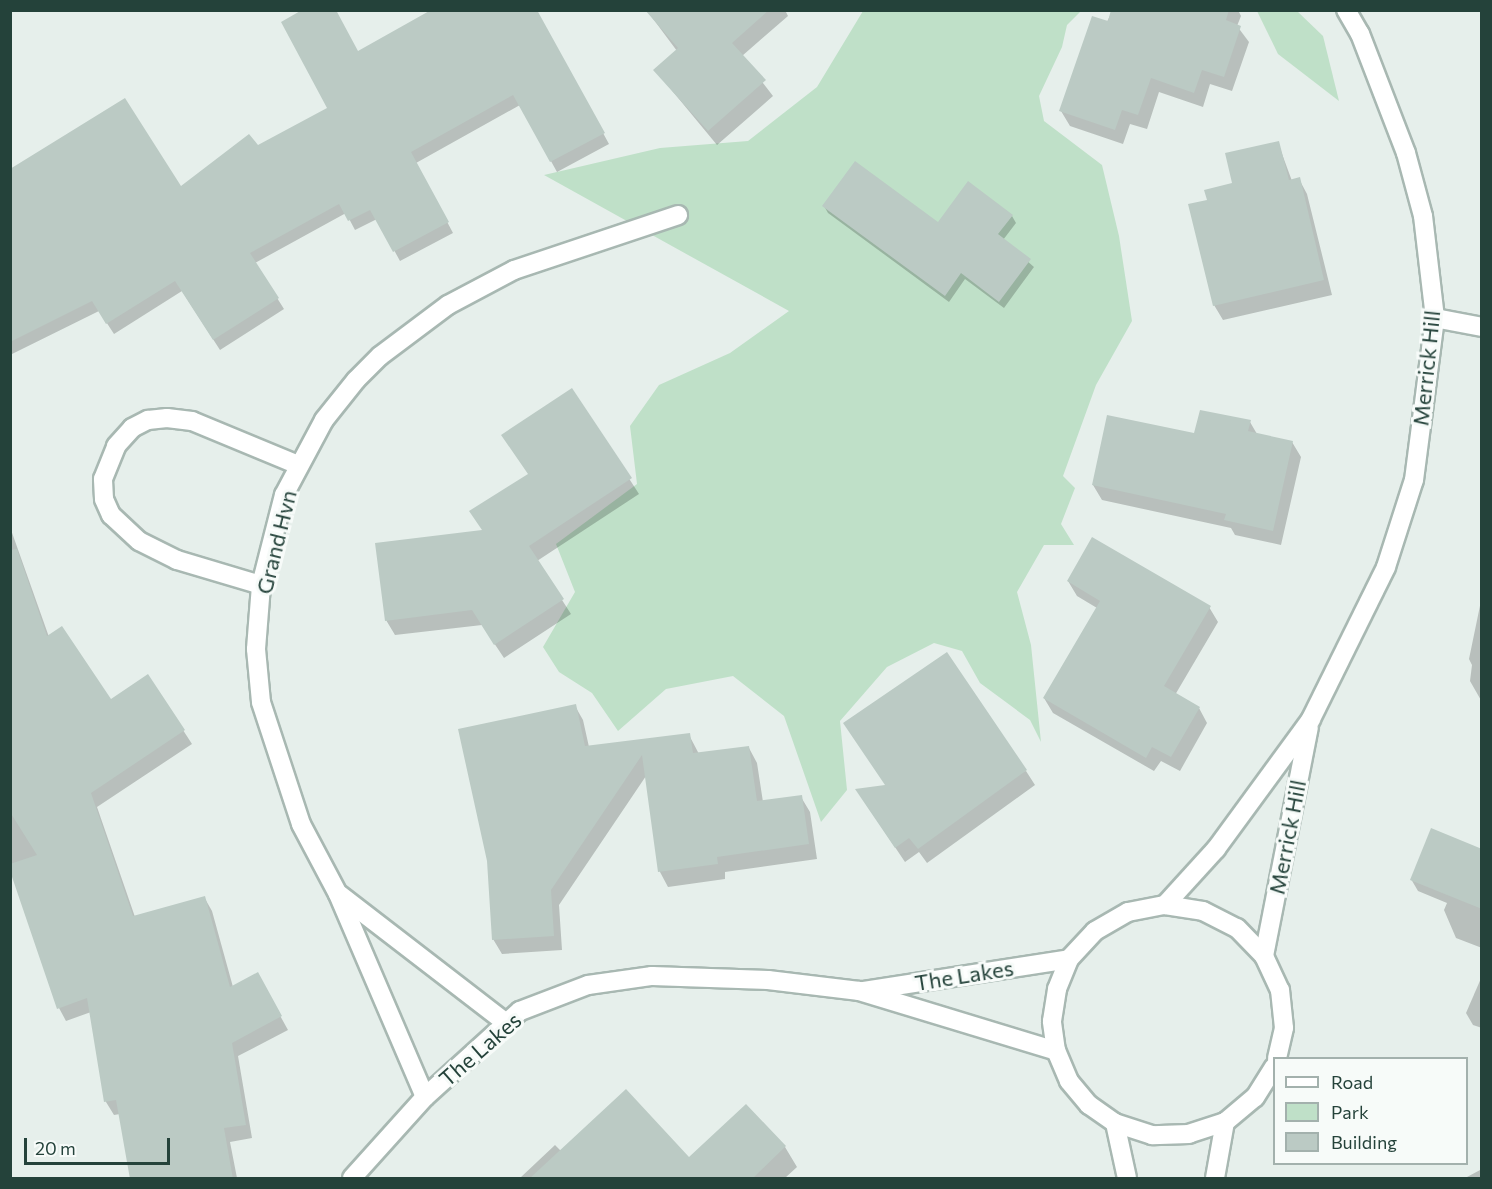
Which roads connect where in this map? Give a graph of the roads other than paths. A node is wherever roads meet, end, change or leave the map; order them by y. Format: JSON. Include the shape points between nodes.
{"nodes":[{"id":1,"x":1346,"y":10,"type":"edge"},
{"id":2,"x":678,"y":215,"type":"dead end"},
{"id":3,"x":1436,"y":318,"type":"junction"},
{"id":4,"x":1482,"y":327,"type":"edge"},
{"id":5,"x":298,"y":465,"type":"junction"},
{"id":6,"x":261,"y":585,"type":"junction"},
{"id":7,"x":1311,"y":719,"type":"junction"},
{"id":8,"x":338,"y":894,"type":"junction"},
{"id":9,"x":1165,"y":905,"type":"junction"},
{"id":10,"x":1264,"y":956,"type":"junction"},
{"id":11,"x":1069,"y":959,"type":"junction"},
{"id":12,"x":859,"y":992,"type":"junction"},
{"id":13,"x":506,"y":1023,"type":"junction"},
{"id":14,"x":1056,"y":1051,"type":"junction"},
{"id":15,"x":1277,"y":1057,"type":"edge"},
{"id":16,"x":1273,"y":1069,"type":"edge"},
{"id":17,"x":425,"y":1097,"type":"junction"},
{"id":18,"x":1225,"y":1122,"type":"junction"},
{"id":19,"x":1115,"y":1123,"type":"junction"},
{"id":20,"x":352,"y":1179,"type":"edge"},
{"id":21,"x":1127,"y":1179,"type":"edge"},
{"id":22,"x":1215,"y":1179,"type":"edge"}],
"edges":[{"from":1,"to":3,"type":"street","name":"Merrick Hill","via":[[1360,34],[1406,153],[1423,216]]},
{"from":2,"to":5,"type":"street","name":"Grand Hvn","via":[[514,270],[448,305],[380,356],[356,380],[324,420]]},
{"from":3,"to":4,"type":"street"},
{"from":3,"to":7,"type":"street","name":"Merrick Hill","via":[[1414,480],[1386,567]]},
{"from":5,"to":6,"type":"street","name":"Grand Hvn","via":[[284,495]]},
{"from":5,"to":6,"type":"street","via":[[192,421],[167,418],[148,420],[132,428],[116,446],[103,479],[111,515],[125,531],[177,560]]},
{"from":6,"to":8,"type":"street","name":"Grand Hvn","via":[[256,649],[261,702],[301,824]]},
{"from":7,"to":9,"type":"street","name":"Merrick Hill","via":[[1216,849]]},
{"from":7,"to":10,"type":"street","name":"Merrick Hill"},
{"from":8,"to":13,"type":"street"},
{"from":8,"to":17,"type":"street","name":"Grand Hvn"},
{"from":9,"to":10,"type":"street","via":[[1203,910],[1237,928]]},
{"from":9,"to":11,"type":"street","via":[[1128,912],[1095,931]]},
{"from":10,"to":15,"type":"street","via":[[1280,990],[1284,1028]]},
{"from":11,"to":12,"type":"street","name":"The Lakes"},
{"from":11,"to":14,"type":"street","via":[[1055,999],[1052,1021]]},
{"from":12,"to":13,"type":"street","name":"The Lakes","via":[[768,980],[652,976],[588,985],[520,1011]]},
{"from":12,"to":14,"type":"street","name":"The Lakes"},
{"from":13,"to":17,"type":"street","name":"The Lakes"},
{"from":14,"to":19,"type":"street","via":[[1069,1081],[1089,1105]]},
{"from":16,"to":18,"type":"street","via":[[1255,1097]]},
{"from":17,"to":20,"type":"street","name":"The Lakes"},
{"from":18,"to":19,"type":"street","via":[[1180,1135],[1152,1135]]},
{"from":18,"to":22,"type":"street"},
{"from":19,"to":21,"type":"street"}]}
